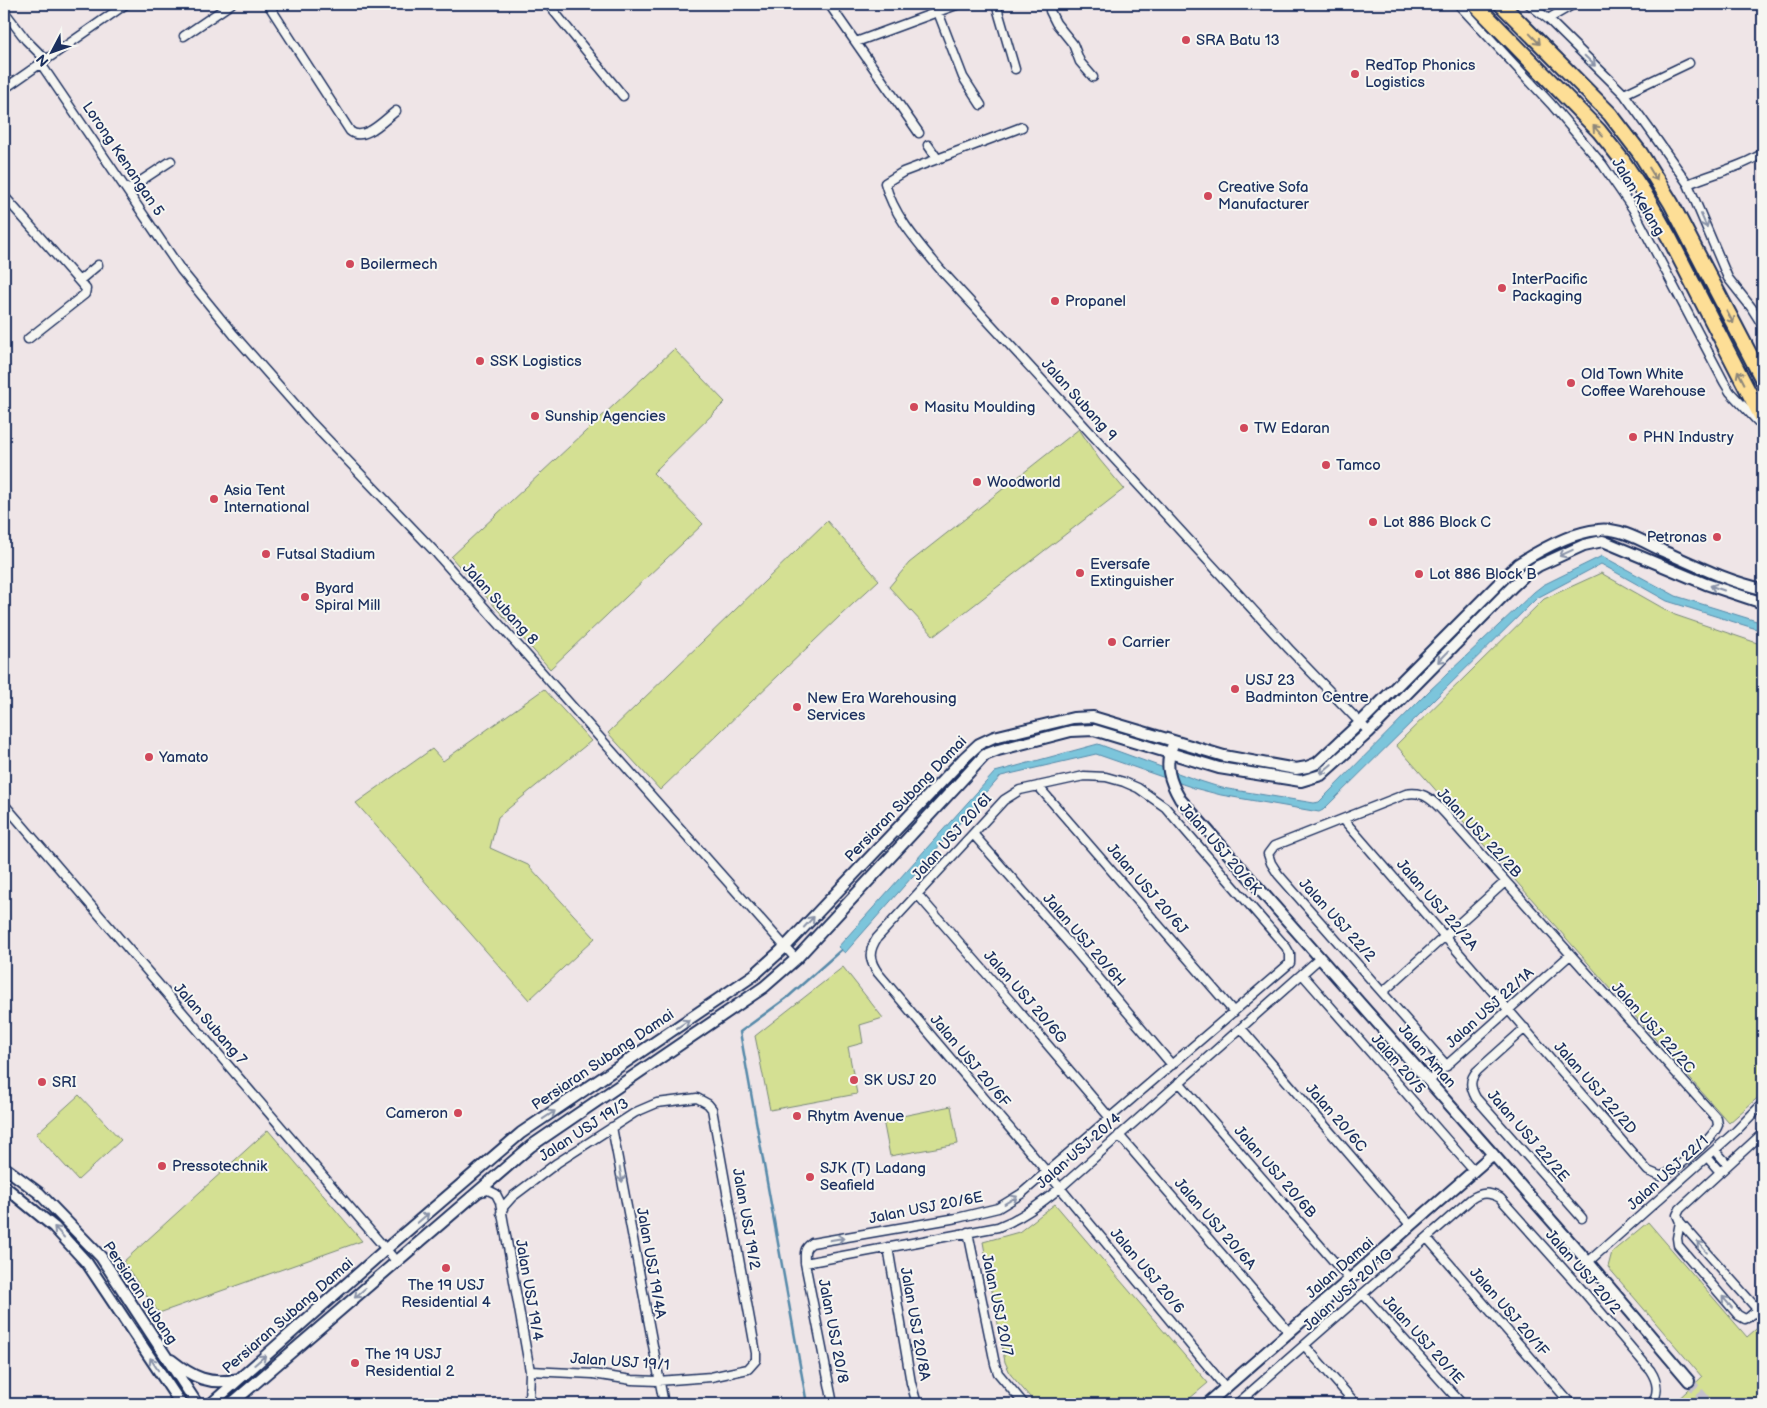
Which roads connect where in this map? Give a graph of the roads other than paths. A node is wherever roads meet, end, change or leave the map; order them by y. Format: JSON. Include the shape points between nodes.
{"nodes":[{"id":1,"x":126,"y":4,"type":"edge"},
{"id":2,"x":231,"y":4,"type":"edge"},
{"id":3,"x":268,"y":4,"type":"edge"},
{"id":4,"x":548,"y":4,"type":"edge"},
{"id":5,"x":828,"y":4,"type":"edge"},
{"id":6,"x":960,"y":4,"type":"edge"},
{"id":7,"x":996,"y":4,"type":"edge"},
{"id":8,"x":1050,"y":4,"type":"edge"},
{"id":9,"x":1458,"y":4,"type":"edge"},
{"id":10,"x":1475,"y":4,"type":"edge"},
{"id":11,"x":1501,"y":4,"type":"edge"},
{"id":12,"x":1529,"y":4,"type":"edge"},
{"id":13,"x":1574,"y":4,"type":"edge"},
{"id":14,"x":117,"y":6,"type":"edge"},
{"id":15,"x":4,"y":11,"type":"edge"},
{"id":16,"x":938,"y":12,"type":"junction"},
{"id":17,"x":1548,"y":19,"type":"junction"},
{"id":18,"x":184,"y":36,"type":"dead end"},
{"id":19,"x":856,"y":42,"type":"junction"},
{"id":20,"x":44,"y":62,"type":"junction"},
{"id":21,"x":1689,"y":63,"type":"dead end"},
{"id":22,"x":1015,"y":69,"type":"dead end"},
{"id":23,"x":1093,"y":77,"type":"dead end"},
{"id":24,"x":4,"y":89,"type":"edge"},
{"id":25,"x":1624,"y":94,"type":"junction"},
{"id":26,"x":623,"y":96,"type":"dead end"},
{"id":27,"x":982,"y":105,"type":"dead end"},
{"id":28,"x":396,"y":111,"type":"dead end"},
{"id":29,"x":1022,"y":127,"type":"dead end"},
{"id":30,"x":919,"y":133,"type":"dead end"},
{"id":31,"x":928,"y":145,"type":"dead end"},
{"id":32,"x":1763,"y":153,"type":"edge"},
{"id":33,"x":937,"y":158,"type":"junction"},
{"id":34,"x":171,"y":161,"type":"dead end"},
{"id":35,"x":1688,"y":184,"type":"junction"},
{"id":36,"x":127,"y":190,"type":"junction"},
{"id":37,"x":4,"y":196,"type":"edge"},
{"id":38,"x":98,"y":265,"type":"dead end"},
{"id":39,"x":181,"y":270,"type":"joint"},
{"id":40,"x":80,"y":280,"type":"junction"},
{"id":41,"x":1763,"y":326,"type":"edge"},
{"id":42,"x":1763,"y":337,"type":"edge"},
{"id":43,"x":28,"y":340,"type":"dead end"},
{"id":44,"x":1763,"y":352,"type":"edge"},
{"id":45,"x":1763,"y":380,"type":"edge"},
{"id":46,"x":1763,"y":420,"type":"edge"},
{"id":47,"x":1763,"y":427,"type":"edge"},
{"id":48,"x":1763,"y":589,"type":"edge"},
{"id":49,"x":1763,"y":603,"type":"edge"},
{"id":50,"x":1360,"y":723,"type":"junction"},
{"id":51,"x":1369,"y":732,"type":"junction"},
{"id":52,"x":1175,"y":741,"type":"junction"},
{"id":53,"x":1169,"y":755,"type":"junction"},
{"id":54,"x":1095,"y":776,"type":"joint"},
{"id":55,"x":1038,"y":786,"type":"junction"},
{"id":56,"x":4,"y":804,"type":"edge"},
{"id":57,"x":1343,"y":819,"type":"junction"},
{"id":58,"x":974,"y":835,"type":"junction"},
{"id":59,"x":1505,"y":882,"type":"junction"},
{"id":60,"x":918,"y":895,"type":"junction"},
{"id":61,"x":1445,"y":935,"type":"junction"},
{"id":62,"x":785,"y":947,"type":"junction"},
{"id":63,"x":1570,"y":955,"type":"junction"},
{"id":64,"x":1320,"y":958,"type":"junction"},
{"id":65,"x":796,"y":959,"type":"junction"},
{"id":66,"x":873,"y":967,"type":"joint"},
{"id":67,"x":1282,"y":970,"type":"joint"},
{"id":68,"x":1302,"y":974,"type":"junction"},
{"id":69,"x":1383,"y":992,"type":"junction"},
{"id":70,"x":1508,"y":1010,"type":"junction"},
{"id":71,"x":1234,"y":1012,"type":"junction"},
{"id":72,"x":1241,"y":1028,"type":"junction"},
{"id":73,"x":1525,"y":1028,"type":"junction"},
{"id":74,"x":1172,"y":1065,"type":"junction"},
{"id":75,"x":1447,"y":1066,"type":"junction"},
{"id":76,"x":1429,"y":1081,"type":"junction"},
{"id":77,"x":1179,"y":1082,"type":"junction"},
{"id":78,"x":697,"y":1098,"type":"joint"},
{"id":79,"x":1763,"y":1103,"type":"edge"},
{"id":80,"x":1110,"y":1118,"type":"junction"},
{"id":81,"x":612,"y":1127,"type":"junction"},
{"id":82,"x":1763,"y":1133,"type":"edge"},
{"id":83,"x":1119,"y":1135,"type":"junction"},
{"id":84,"x":1715,"y":1150,"type":"junction"},
{"id":85,"x":1493,"y":1154,"type":"junction"},
{"id":86,"x":1707,"y":1157,"type":"junction"},
{"id":87,"x":1728,"y":1165,"type":"junction"},
{"id":88,"x":4,"y":1167,"type":"edge"},
{"id":89,"x":1474,"y":1171,"type":"junction"},
{"id":90,"x":1047,"y":1172,"type":"junction"},
{"id":91,"x":1720,"y":1172,"type":"junction"},
{"id":92,"x":1665,"y":1175,"type":"joint"},
{"id":93,"x":22,"y":1180,"type":"junction"},
{"id":94,"x":4,"y":1186,"type":"edge"},
{"id":95,"x":1060,"y":1188,"type":"junction"},
{"id":96,"x":13,"y":1193,"type":"junction"},
{"id":97,"x":1476,"y":1195,"type":"joint"},
{"id":98,"x":473,"y":1196,"type":"junction"},
{"id":99,"x":501,"y":1213,"type":"junction"},
{"id":100,"x":1582,"y":1218,"type":"dead end"},
{"id":101,"x":1680,"y":1222,"type":"junction"},
{"id":102,"x":1411,"y":1226,"type":"junction"},
{"id":103,"x":968,"y":1232,"type":"junction"},
{"id":104,"x":1427,"y":1238,"type":"junction"},
{"id":105,"x":888,"y":1247,"type":"junction"},
{"id":106,"x":386,"y":1250,"type":"junction"},
{"id":107,"x":396,"y":1261,"type":"junction"},
{"id":108,"x":1588,"y":1262,"type":"junction"},
{"id":109,"x":805,"y":1263,"type":"junction"},
{"id":110,"x":1349,"y":1280,"type":"junction"},
{"id":111,"x":1364,"y":1294,"type":"junction"},
{"id":112,"x":1760,"y":1307,"type":"edge"},
{"id":113,"x":1289,"y":1332,"type":"junction"},
{"id":114,"x":1305,"y":1346,"type":"junction"},
{"id":115,"x":756,"y":1353,"type":"joint"},
{"id":116,"x":164,"y":1355,"type":"junction"},
{"id":117,"x":530,"y":1371,"type":"junction"},
{"id":118,"x":240,"y":1378,"type":"junction"},
{"id":119,"x":658,"y":1381,"type":"junction"},
{"id":120,"x":1689,"y":1381,"type":"tunnel mouth"},
{"id":121,"x":1226,"y":1388,"type":"junction"},
{"id":122,"x":236,"y":1401,"type":"edge"},
{"id":123,"x":1242,"y":1403,"type":"edge"},
{"id":124,"x":181,"y":1404,"type":"edge"},
{"id":125,"x":197,"y":1404,"type":"edge"},
{"id":126,"x":211,"y":1404,"type":"edge"},
{"id":127,"x":529,"y":1404,"type":"edge"},
{"id":128,"x":664,"y":1404,"type":"edge"},
{"id":129,"x":833,"y":1404,"type":"edge"},
{"id":130,"x":918,"y":1404,"type":"edge"},
{"id":131,"x":1024,"y":1404,"type":"edge"},
{"id":132,"x":1208,"y":1404,"type":"edge"},
{"id":133,"x":1356,"y":1404,"type":"edge"},
{"id":134,"x":1462,"y":1404,"type":"edge"},
{"id":135,"x":1571,"y":1404,"type":"edge"},
{"id":136,"x":1652,"y":1404,"type":"edge"}],
"edges":[{"from":1,"to":14,"type":"street"},
{"from":2,"to":18,"type":"street"},
{"from":3,"to":28,"type":"street","via":[[350,131],[362,135]]},
{"from":4,"to":26,"type":"street"},
{"from":5,"to":19,"type":"street"},
{"from":6,"to":16,"type":"street"},
{"from":7,"to":22,"type":"street"},
{"from":8,"to":23,"type":"street","via":[[1056,23]]},
{"from":9,"to":47,"type":"street","name":"Jalan Kelang","via":[[1602,164],[1633,209],[1730,392]]},
{"from":46,"to":10,"type":"highway","one_way":true,"via":[[1670,239],[1622,160],[1599,131]]},
{"from":11,"to":45,"type":"highway","one_way":true,"via":[[1610,114],[1640,154]]},
{"from":12,"to":17,"type":"street"},
{"from":13,"to":17,"type":"street"},
{"from":14,"to":20,"type":"street"},
{"from":15,"to":20,"type":"street","name":"Lorong Kenangan 5"},
{"from":16,"to":19,"type":"street"},
{"from":16,"to":27,"type":"street","via":[[963,77]]},
{"from":17,"to":25,"type":"street","one_way":true},
{"from":19,"to":30,"type":"street"},
{"from":20,"to":24,"type":"street"},
{"from":20,"to":36,"type":"street","name":"Lorong Kenangan 5"},
{"from":21,"to":25,"type":"street"},
{"from":25,"to":35,"type":"street"},
{"from":29,"to":33,"type":"street","name":"Jalan Subang 9"},
{"from":31,"to":33,"type":"street"},
{"from":32,"to":35,"type":"street","via":[[1739,166]]},
{"from":33,"to":50,"type":"street","name":"Jalan Subang 9","via":[[886,183],[896,210],[916,239],[1107,452]]},
{"from":34,"to":36,"type":"street"},
{"from":35,"to":41,"type":"street","one_way":true,"via":[[1728,278]]},
{"from":36,"to":39,"type":"street","name":"Lorong Kenangan 5"},
{"from":37,"to":40,"type":"street"},
{"from":38,"to":40,"type":"street"},
{"from":39,"to":62,"type":"street","name":"Jalan Subang 8","via":[[287,395],[443,561]]},
{"from":40,"to":43,"type":"street","via":[[86,289],[85,294]]},
{"from":42,"to":44,"type":"street"},
{"from":48,"to":50,"type":"street","name":"Persiaran Subang Damai","via":[[1707,570],[1621,532],[1600,529],[1578,534],[1518,564]]},
{"from":49,"to":51,"type":"street","name":"Persiaran Subang Damai","one_way":true,"via":[[1706,584],[1603,541],[1584,545],[1527,573]]},
{"from":50,"to":51,"type":"street","name":"Jalan Subang 9"},
{"from":50,"to":52,"type":"street","name":"Persiaran Subang Damai","via":[[1316,763],[1296,769],[1224,756]]},
{"from":51,"to":53,"type":"street","name":"Persiaran Subang Damai","one_way":true,"via":[[1321,775],[1301,781],[1219,768]]},
{"from":52,"to":53,"type":"street"},
{"from":62,"to":52,"type":"street","name":"Persiaran Subang Damai","one_way":true,"via":[[979,744],[994,737],[1064,720],[1094,717]]},
{"from":53,"to":64,"type":"street","name":"Jalan Aman","via":[[1170,774],[1180,799]]},
{"from":53,"to":65,"type":"street","name":"Persiaran Subang Damai","via":[[1094,730],[1071,731],[986,755]]},
{"from":54,"to":55,"type":"street","name":"Jalan USJ 20/6I"},
{"from":54,"to":67,"type":"street","name":"Jalan USJ 20/6K","via":[[1138,788],[1165,807],[1286,947],[1290,963]]},
{"from":55,"to":58,"type":"street","name":"Jalan USJ 20/6I","via":[[1020,790],[1004,800]]},
{"from":55,"to":71,"type":"street","name":"Jalan USJ 20/6J"},
{"from":56,"to":106,"type":"street","name":"Jalan Subang 7"},
{"from":57,"to":59,"type":"street","name":"Jalan USJ 22/2B","via":[[1406,794],[1420,793],[1450,819]]},
{"from":57,"to":61,"type":"street","name":"Jalan USJ 22/2A"},
{"from":57,"to":69,"type":"street","name":"Jalan USJ 22/2","via":[[1274,846],[1269,851],[1269,858],[1278,874]]},
{"from":58,"to":60,"type":"street","name":"Jalan USJ 20/6I"},
{"from":58,"to":74,"type":"street","name":"Jalan USJ 20/6H"},
{"from":59,"to":61,"type":"street"},
{"from":59,"to":63,"type":"street","name":"Jalan USJ 22/2B"},
{"from":60,"to":66,"type":"street","name":"Jalan USJ 20/6I","via":[[872,946],[870,959]]},
{"from":60,"to":80,"type":"street","name":"Jalan USJ 20/6G"},
{"from":61,"to":69,"type":"street"},
{"from":61,"to":70,"type":"street","name":"Jalan USJ 22/2A"},
{"from":62,"to":65,"type":"street","name":"Jalan Subang 8"},
{"from":106,"to":62,"type":"street","name":"Persiaran Subang Damai","one_way":true,"via":[[521,1133],[754,975]]},
{"from":63,"to":70,"type":"street","name":"Jalan USJ 22/1A"},
{"from":63,"to":92,"type":"street","name":"Jalan USJ 22/2C","via":[[1716,1119],[1718,1126],[1712,1137]]},
{"from":64,"to":68,"type":"street","name":"Jalan USJ 20/4"},
{"from":64,"to":76,"type":"street","name":"Jalan Aman"},
{"from":65,"to":98,"type":"street","name":"Persiaran Subang Damai","via":[[736,1007],[531,1146]]},
{"from":66,"to":90,"type":"street","name":"Jalan USJ 20/6F"},
{"from":67,"to":71,"type":"street","name":"Jalan USJ 20/6E"},
{"from":68,"to":72,"type":"street","name":"Jalan USJ 20/4"},
{"from":68,"to":89,"type":"street","name":"Jalan 20/5"},
{"from":69,"to":75,"type":"street","name":"Jalan USJ 22/2"},
{"from":70,"to":73,"type":"street","name":"Jalan USJ 22/2D"},
{"from":70,"to":75,"type":"street","name":"Jalan USJ 22/1A"},
{"from":71,"to":74,"type":"street","name":"Jalan USJ 20/6E"},
{"from":72,"to":77,"type":"street","name":"Jalan USJ 20/4"},
{"from":72,"to":102,"type":"street","name":"Jalan 20/6C"},
{"from":73,"to":92,"type":"street","name":"Jalan USJ 22/2D","via":[[1648,1171]]},
{"from":73,"to":100,"type":"street","name":"Jalan USJ 22/2E","via":[[1477,1070],[1470,1083],[1472,1090]]},
{"from":74,"to":80,"type":"street","name":"Jalan USJ 20/6E"},
{"from":75,"to":76,"type":"street","name":"Jalan USJ 22/1A"},
{"from":76,"to":85,"type":"street","name":"Jalan Aman"},
{"from":77,"to":83,"type":"street","name":"Jalan USJ 20/4"},
{"from":77,"to":110,"type":"street","name":"Jalan USJ 20/6B"},
{"from":78,"to":81,"type":"street","name":"Jalan USJ 19/3","via":[[657,1103]]},
{"from":78,"to":115,"type":"street","name":"Jalan USJ 19/2","via":[[712,1109]]},
{"from":79,"to":84,"type":"street","name":"Jalan USJ 22/1"},
{"from":80,"to":90,"type":"street","name":"Jalan USJ 20/6E"},
{"from":81,"to":99,"type":"street","name":"Jalan USJ 19/3","via":[[557,1162],[512,1197]]},
{"from":81,"to":119,"type":"street","name":"Jalan USJ 19/4A","one_way":true},
{"from":82,"to":87,"type":"street"},
{"from":83,"to":95,"type":"street","name":"Jalan USJ 20/4"},
{"from":83,"to":113,"type":"street","name":"Jalan USJ 20/6A"},
{"from":84,"to":86,"type":"street","name":"Jalan USJ 22/1"},
{"from":84,"to":87,"type":"street"},
{"from":85,"to":89,"type":"street","name":"Jalan Damai"},
{"from":85,"to":108,"type":"street","name":"Jalan Aman"},
{"from":86,"to":91,"type":"street"},
{"from":86,"to":108,"type":"street","name":"Jalan USJ 22/1"},
{"from":87,"to":91,"type":"street"},
{"from":88,"to":93,"type":"street","name":"Persiaran Subang"},
{"from":89,"to":102,"type":"street","name":"Jalan Damai"},
{"from":90,"to":95,"type":"street","name":"Jalan USJ 20/6"},
{"from":109,"to":90,"type":"street","name":"Jalan USJ 20/6E","one_way":true,"via":[[804,1250],[812,1243],[964,1217],[998,1208]]},
{"from":91,"to":101,"type":"street","via":[[1680,1209],[1677,1215]]},
{"from":93,"to":96,"type":"street"},
{"from":93,"to":116,"type":"street","name":"Persiaran Subang","via":[[39,1193],[101,1257]]},
{"from":94,"to":96,"type":"street","name":"Persiaran Subang"},
{"from":95,"to":103,"type":"street","name":"Jalan USJ 20/4","via":[[1034,1209],[1009,1223]]},
{"from":95,"to":121,"type":"street","name":"Jalan USJ 20/6"},
{"from":124,"to":96,"type":"street","name":"Persiaran Subang","one_way":true,"via":[[87,1263],[54,1227]]},
{"from":97,"to":104,"type":"street","name":"Jalan USJ 20/1G"},
{"from":97,"to":136,"type":"street","name":"Jalan USJ 20/2","via":[[1488,1193],[1500,1198],[1650,1370],[1657,1385]]},
{"from":98,"to":99,"type":"street","name":"Jalan USJ 19/4","via":[[484,1190],[496,1194]]},
{"from":98,"to":107,"type":"street","name":"Persiaran Subang Damai"},
{"from":99,"to":117,"type":"street","name":"Jalan USJ 19/4"},
{"from":112,"to":101,"type":"street","one_way":true},
{"from":112,"to":101,"type":"street","one_way":true,"via":[[1745,1319],[1738,1315],[1678,1245]]},
{"from":102,"to":110,"type":"street","name":"Jalan Damai"},
{"from":103,"to":105,"type":"street","name":"Jalan USJ 20/4"},
{"from":103,"to":131,"type":"street","name":"Jalan USJ 20/7","via":[[995,1364],[1003,1380]]},
{"from":104,"to":111,"type":"street","name":"Jalan USJ 20/1G"},
{"from":104,"to":135,"type":"street","name":"Jalan USJ 20/1F"},
{"from":105,"to":109,"type":"street","name":"Jalan USJ 20/4"},
{"from":105,"to":130,"type":"street","name":"Jalan USJ 20/8A","via":[[911,1383]]},
{"from":106,"to":107,"type":"street","name":"Jalan Subang 7"},
{"from":118,"to":106,"type":"street","name":"Persiaran Subang Damai","one_way":true},
{"from":107,"to":122,"type":"street","name":"Persiaran Subang Damai","one_way":true},
{"from":108,"to":120,"type":"street","name":"Jalan Aman"},
{"from":109,"to":129,"type":"street","name":"Jalan USJ 20/8"},
{"from":110,"to":113,"type":"street","name":"Jalan Damai"},
{"from":111,"to":114,"type":"street","name":"Jalan USJ 20/1G"},
{"from":111,"to":134,"type":"street","name":"Jalan USJ 20/1E"},
{"from":113,"to":121,"type":"street","name":"Jalan Damai"},
{"from":114,"to":123,"type":"street","name":"Jalan USJ 20/1G"},
{"from":114,"to":133,"type":"street"},
{"from":115,"to":119,"type":"street","name":"Jalan USJ 19/1","via":[[756,1360],[748,1369]]},
{"from":116,"to":118,"type":"street","via":[[206,1381],[224,1382]]},
{"from":116,"to":125,"type":"street","name":"Persiaran Subang"},
{"from":117,"to":119,"type":"street","name":"Jalan USJ 19/1"},
{"from":117,"to":127,"type":"street","name":"Jalan USJ 19/4"},
{"from":118,"to":126,"type":"street","name":"Persiaran Subang Damai"},
{"from":119,"to":128,"type":"street","name":"Jalan USJ 19/4A"},
{"from":121,"to":132,"type":"street","name":"Jalan Damai"}]}
